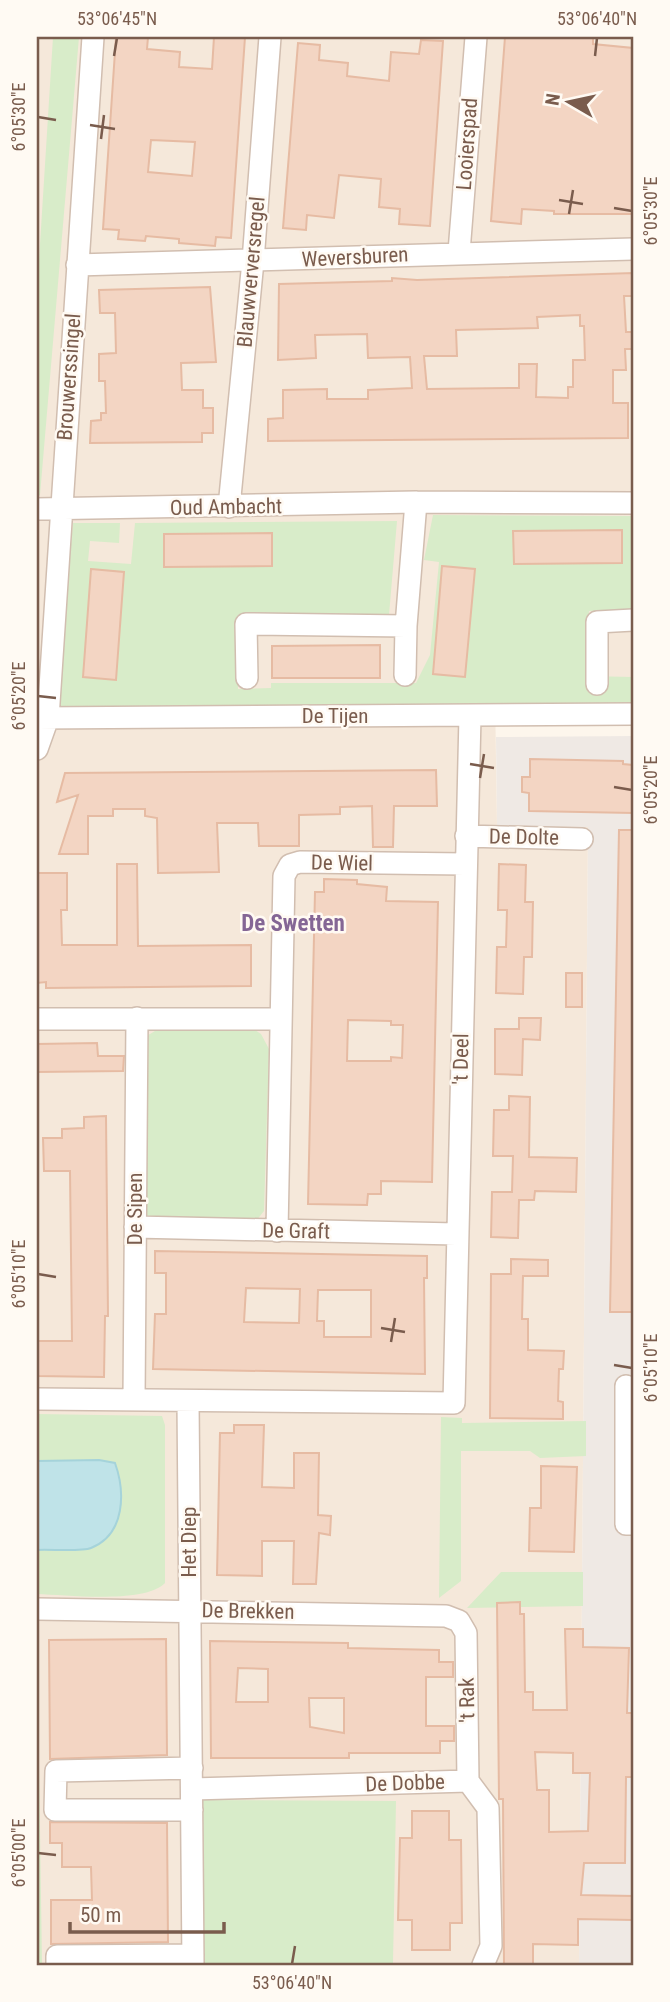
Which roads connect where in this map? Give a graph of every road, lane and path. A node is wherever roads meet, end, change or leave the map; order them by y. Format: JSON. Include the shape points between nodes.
{"nodes":[{"id":1,"x":93,"y":37,"type":"edge"},
{"id":2,"x":270,"y":37,"type":"edge"},
{"id":3,"x":476,"y":37,"type":"edge"},
{"id":4,"x":633,"y":248,"type":"edge"},
{"id":5,"x":459,"y":252,"type":"junction"},
{"id":6,"x":253,"y":261,"type":"junction"},
{"id":7,"x":77,"y":265,"type":"junction"},
{"id":8,"x":416,"y":502,"type":"junction"},
{"id":9,"x":633,"y":503,"type":"edge"},
{"id":10,"x":229,"y":507,"type":"junction"},
{"id":11,"x":61,"y":508,"type":"junction"},
{"id":12,"x":37,"y":509,"type":"edge"},
{"id":13,"x":633,"y":620,"type":"edge"},
{"id":14,"x":46,"y":621,"type":"edge"},
{"id":15,"x":406,"y":626,"type":"junction"},
{"id":16,"x":405,"y":675,"type":"dead end"},
{"id":17,"x":247,"y":678,"type":"dead end"},
{"id":18,"x":597,"y":684,"type":"dead end"},
{"id":19,"x":633,"y":714,"type":"edge"},
{"id":20,"x":470,"y":716,"type":"junction"},
{"id":21,"x":42,"y":718,"type":"edge"},
{"id":22,"x":37,"y":749,"type":"edge"},
{"id":23,"x":466,"y":836,"type":"junction"},
{"id":24,"x":582,"y":839,"type":"dead end"},
{"id":25,"x":465,"y":864,"type":"junction"},
{"id":26,"x":137,"y":1017,"type":"junction"},
{"id":27,"x":37,"y":1019,"type":"edge"},
{"id":28,"x":280,"y":1019,"type":"junction"},
{"id":29,"x":135,"y":1227,"type":"junction"},
{"id":30,"x":277,"y":1231,"type":"junction"},
{"id":31,"x":456,"y":1234,"type":"junction"},
{"id":32,"x":626,"y":1386,"type":"dead end"},
{"id":33,"x":37,"y":1399,"type":"edge"},
{"id":34,"x":134,"y":1400,"type":"junction"},
{"id":35,"x":188,"y":1401,"type":"junction"},
{"id":36,"x":633,"y":1524,"type":"edge"},
{"id":37,"x":37,"y":1609,"type":"edge"},
{"id":38,"x":190,"y":1609,"type":"junction"},
{"id":39,"x":459,"y":1620,"type":"joint"},
{"id":40,"x":468,"y":1781,"type":"junction"},
{"id":41,"x":192,"y":1789,"type":"junction"},
{"id":42,"x":193,"y":1960,"type":"edge"},
{"id":43,"x":57,"y":1965,"type":"edge"},
{"id":44,"x":483,"y":1965,"type":"edge"}],
"edges":[{"from":1,"to":7,"type":"street","name":"Brouwerssingel"},
{"from":2,"to":6,"type":"street","name":"Blauwverversregel"},
{"from":3,"to":5,"type":"street","name":"Looierspad"},
{"from":4,"to":5,"type":"street","name":"Weversburen"},
{"from":5,"to":6,"type":"street","name":"Weversburen"},
{"from":6,"to":7,"type":"street","name":"Weversburen"},
{"from":6,"to":10,"type":"street","name":"Blauwverversregel"},
{"from":7,"to":11,"type":"street","name":"Brouwerssingel"},
{"from":8,"to":9,"type":"street","name":"Oud Ambacht"},
{"from":8,"to":10,"type":"street","name":"Oud Ambacht"},
{"from":8,"to":15,"type":"street"},
{"from":10,"to":11,"type":"street","name":"Oud Ambacht"},
{"from":11,"to":12,"type":"street","name":"Oud Ambacht"},
{"from":11,"to":14,"type":"street","name":"Brouwerssingel"},
{"from":13,"to":18,"type":"street","via":[[597,622]]},
{"from":14,"to":21,"type":"street","name":"Brouwerssingel"},
{"from":15,"to":16,"type":"street"},
{"from":15,"to":17,"type":"street","via":[[246,624]]},
{"from":19,"to":20,"type":"street","name":"De Tijen"},
{"from":20,"to":21,"type":"street","name":"De Tijen"},
{"from":20,"to":23,"type":"street","name":"'t Deel"},
{"from":21,"to":22,"type":"street","name":"Brouwerssingel"},
{"from":23,"to":24,"type":"street","name":"De Dolte"},
{"from":23,"to":25,"type":"street","name":"'t Deel"},
{"from":25,"to":28,"type":"street","name":"De Wiel","via":[[290,865],[284,876]]},
{"from":25,"to":31,"type":"street","name":"'t Deel"},
{"from":26,"to":27,"type":"street"},
{"from":26,"to":28,"type":"street"},
{"from":26,"to":29,"type":"street","name":"De Sipen"},
{"from":28,"to":30,"type":"street","name":"De Wiel"},
{"from":29,"to":30,"type":"street","name":"De Graft"},
{"from":29,"to":34,"type":"street","name":"De Sipen"},
{"from":30,"to":31,"type":"street","name":"De Graft"},
{"from":31,"to":35,"type":"street","name":"'t Deel","via":[[454,1403]]},
{"from":32,"to":36,"type":"street","via":[[626,1524]]},
{"from":33,"to":34,"type":"street"},
{"from":34,"to":35,"type":"street"},
{"from":35,"to":38,"type":"street","name":"Het Diep"},
{"from":37,"to":38,"type":"street","name":"De Brekken"},
{"from":38,"to":39,"type":"street","name":"De Brekken"},
{"from":38,"to":41,"type":"street","name":"Het Diep"},
{"from":39,"to":40,"type":"street","name":"'t Rak","via":[[466,1633]]},
{"from":40,"to":41,"type":"street","name":"De Dobbe"},
{"from":40,"to":44,"type":"street","name":"De Dobbe","via":[[488,1808],[491,1946]]},
{"from":41,"to":41,"type":"street","via":[[55,1810],[56,1771]]},
{"from":41,"to":42,"type":"street","name":"Het Diep"},
{"from":42,"to":43,"type":"street","name":"Het Diep","via":[[57,1956]]}]}
